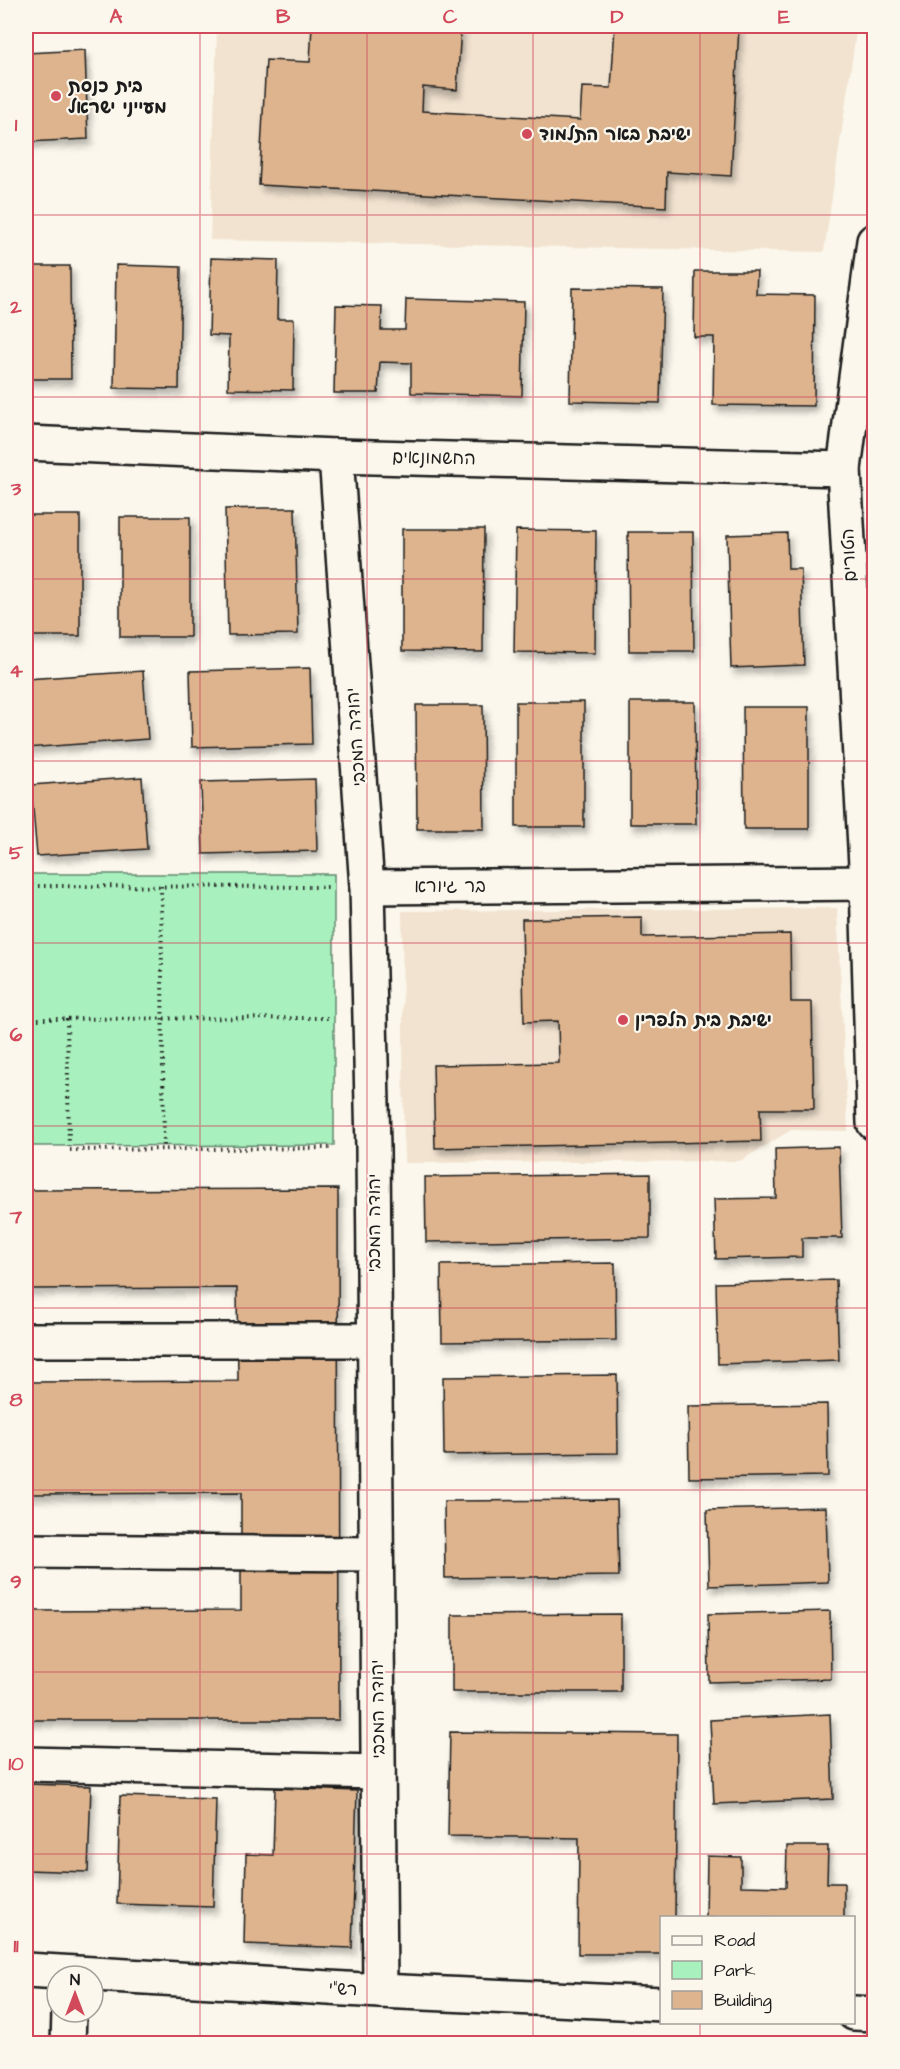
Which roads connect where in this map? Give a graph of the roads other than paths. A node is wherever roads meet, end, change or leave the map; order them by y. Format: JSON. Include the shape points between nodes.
{"nodes":[{"id":1,"x":874,"y":241,"type":"edge"},
{"id":2,"x":869,"y":329,"type":"edge"},
{"id":3,"x":26,"y":443,"type":"edge"},
{"id":4,"x":336,"y":456,"type":"junction"},
{"id":5,"x":844,"y":469,"type":"junction"},
{"id":6,"x":871,"y":883,"type":"edge"},
{"id":7,"x":367,"y":887,"type":"junction"},
{"id":8,"x":874,"y":1123,"type":"edge"},
{"id":9,"x":26,"y":1340,"type":"edge"},
{"id":10,"x":375,"y":1340,"type":"junction"},
{"id":11,"x":26,"y":1551,"type":"edge"},
{"id":12,"x":376,"y":1554,"type":"junction"},
{"id":13,"x":26,"y":1764,"type":"edge"},
{"id":14,"x":378,"y":1772,"type":"junction"},
{"id":15,"x":26,"y":1970,"type":"edge"},
{"id":16,"x":45,"y":1972,"type":"edge"},
{"id":17,"x":105,"y":1977,"type":"edge"},
{"id":18,"x":380,"y":1991,"type":"junction"},
{"id":19,"x":660,"y":2004,"type":"edge"},
{"id":20,"x":855,"y":2013,"type":"edge"},
{"id":21,"x":874,"y":2014,"type":"edge"},
{"id":22,"x":69,"y":2024,"type":"edge"},
{"id":23,"x":68,"y":2043,"type":"edge"}],
"edges":[{"from":1,"to":2,"type":"street","name":"הטורים"},
{"from":2,"to":5,"type":"street","name":"הטורים"},
{"from":3,"to":4,"type":"street","name":"החשמונאים"},
{"from":4,"to":5,"type":"street","name":"החשמונאים"},
{"from":4,"to":7,"type":"street","name":"יהודה המכבי"},
{"from":5,"to":6,"type":"street","name":"הטורים"},
{"from":6,"to":7,"type":"street","name":"בר גיורא"},
{"from":6,"to":8,"type":"street","name":"הטורים"},
{"from":7,"to":10,"type":"street","name":"יהודה המכבי"},
{"from":9,"to":10,"type":"street"},
{"from":10,"to":12,"type":"street","name":"יהודה המכבי"},
{"from":11,"to":12,"type":"street"},
{"from":12,"to":14,"type":"street","name":"יהודה המכבי"},
{"from":13,"to":14,"type":"street"},
{"from":14,"to":18,"type":"street","name":"יהודה המכבי"},
{"from":15,"to":16,"type":"street","name":"רש\"י"},
{"from":17,"to":18,"type":"street","name":"רש\"י"},
{"from":18,"to":19,"type":"street","name":"רש\"י"},
{"from":20,"to":21,"type":"street"},
{"from":22,"to":23,"type":"street"}]}
